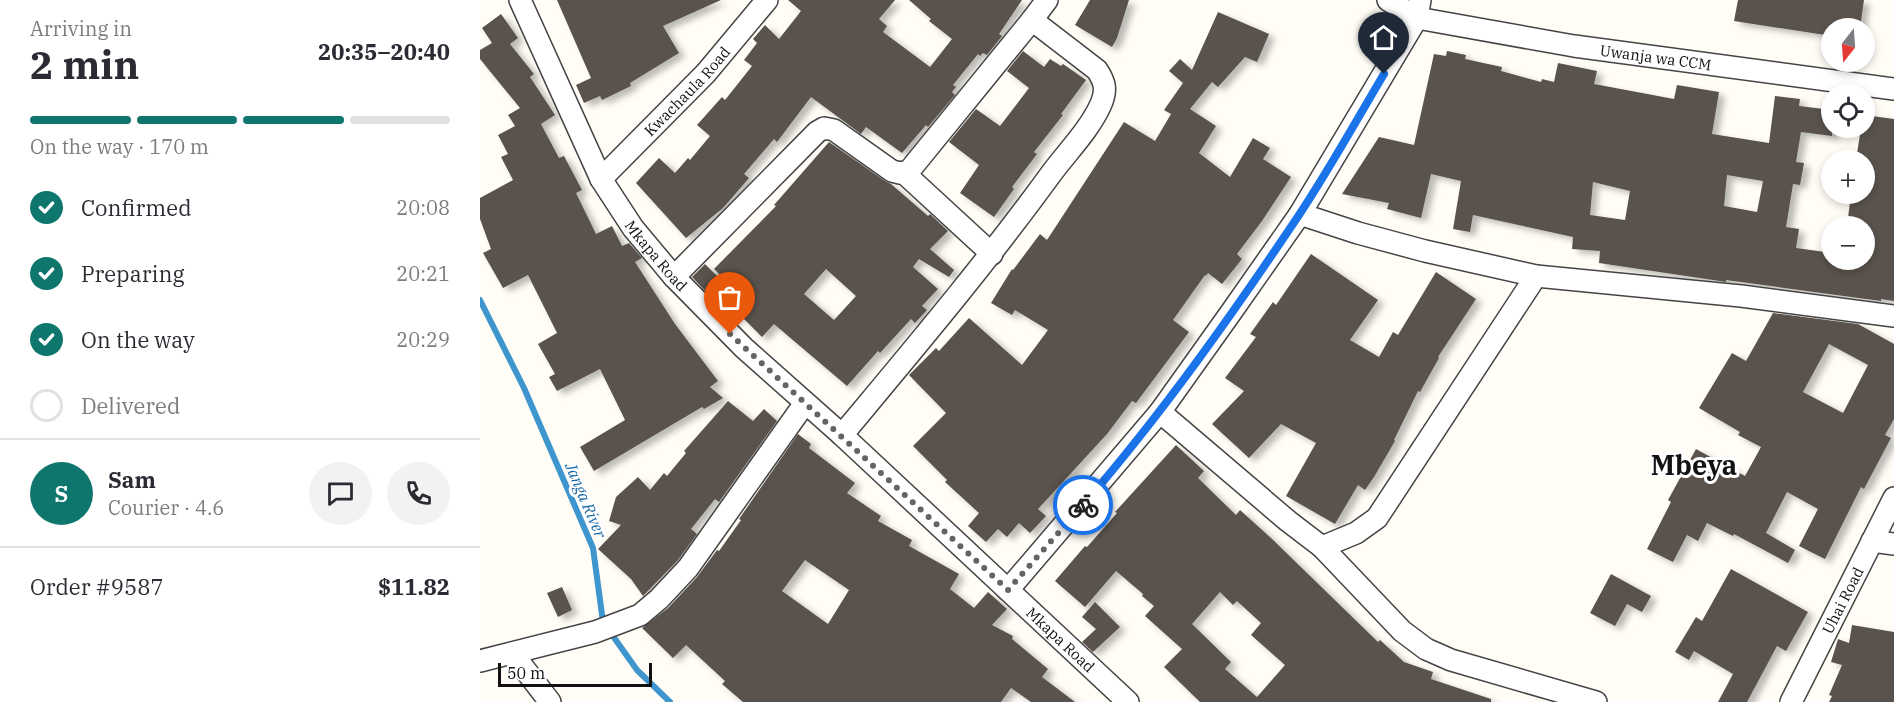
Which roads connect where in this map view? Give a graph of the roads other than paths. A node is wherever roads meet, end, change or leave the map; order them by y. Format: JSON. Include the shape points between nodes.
{"nodes":[{"id":1,"x":520,"y":0,"type":"edge"},
{"id":2,"x":767,"y":0,"type":"edge"},
{"id":3,"x":1047,"y":0,"type":"edge"},
{"id":4,"x":1388,"y":0,"type":"edge"},
{"id":5,"x":1419,"y":9,"type":"edge"},
{"id":6,"x":1032,"y":20,"type":"junction"},
{"id":7,"x":1894,"y":89,"type":"edge"},
{"id":8,"x":904,"y":173,"type":"junction"},
{"id":9,"x":602,"y":179,"type":"junction"},
{"id":10,"x":1300,"y":214,"type":"junction"},
{"id":11,"x":992,"y":254,"type":"junction"},
{"id":12,"x":1536,"y":276,"type":"junction"},
{"id":13,"x":675,"y":277,"type":"junction"},
{"id":14,"x":1894,"y":316,"type":"edge"},
{"id":15,"x":805,"y":403,"type":"junction"},
{"id":16,"x":1160,"y":412,"type":"junction"},
{"id":17,"x":842,"y":435,"type":"junction"},
{"id":18,"x":1894,"y":498,"type":"edge"},
{"id":19,"x":1872,"y":541,"type":"junction"},
{"id":20,"x":1894,"y":544,"type":"edge"},
{"id":21,"x":1322,"y":547,"type":"junction"},
{"id":22,"x":1008,"y":590,"type":"junction"},
{"id":23,"x":484,"y":654,"type":"edge"},
{"id":24,"x":513,"y":654,"type":"junction"},
{"id":25,"x":550,"y":702,"type":"edge"},
{"id":26,"x":1128,"y":702,"type":"edge"},
{"id":27,"x":1596,"y":702,"type":"edge"},
{"id":28,"x":1791,"y":702,"type":"edge"}],
"edges":[{"from":1,"to":9,"type":"street","name":"Mkapa Road"},
{"from":2,"to":9,"type":"street","name":"Kwachaula Road","via":[[706,73]]},
{"from":3,"to":6,"type":"street"},
{"from":4,"to":5,"type":"street"},
{"from":5,"to":7,"type":"street","name":"Uwanja wa CCM","via":[[1574,46]]},
{"from":5,"to":10,"type":"street"},
{"from":6,"to":8,"type":"street"},
{"from":6,"to":11,"type":"street","via":[[1097,70],[1105,91],[1088,125]]},
{"from":8,"to":11,"type":"street"},
{"from":8,"to":13,"type":"street","via":[[892,171],[834,130],[824,128]]},
{"from":9,"to":13,"type":"street","name":"Mkapa Road","via":[[633,228]]},
{"from":10,"to":12,"type":"street","via":[[1425,251]]},
{"from":10,"to":16,"type":"street"},
{"from":11,"to":17,"type":"street"},
{"from":12,"to":14,"type":"street"},
{"from":12,"to":21,"type":"street","via":[[1377,518],[1356,533]]},
{"from":13,"to":15,"type":"street","name":"Mkapa Road"},
{"from":15,"to":17,"type":"street","name":"Mkapa Road"},
{"from":15,"to":24,"type":"street","via":[[688,568],[659,599],[640,615],[595,632]]},
{"from":16,"to":21,"type":"street"},
{"from":16,"to":22,"type":"street"},
{"from":17,"to":22,"type":"street","name":"Mkapa Road"},
{"from":18,"to":19,"type":"street","name":"Uhai Road"},
{"from":19,"to":20,"type":"street"},
{"from":19,"to":28,"type":"street","name":"Uhai Road"},
{"from":21,"to":27,"type":"street","via":[[1402,631],[1426,649],[1451,660]]},
{"from":22,"to":26,"type":"street","name":"Mkapa Road"},
{"from":23,"to":24,"type":"street"},
{"from":24,"to":25,"type":"street"}]}
